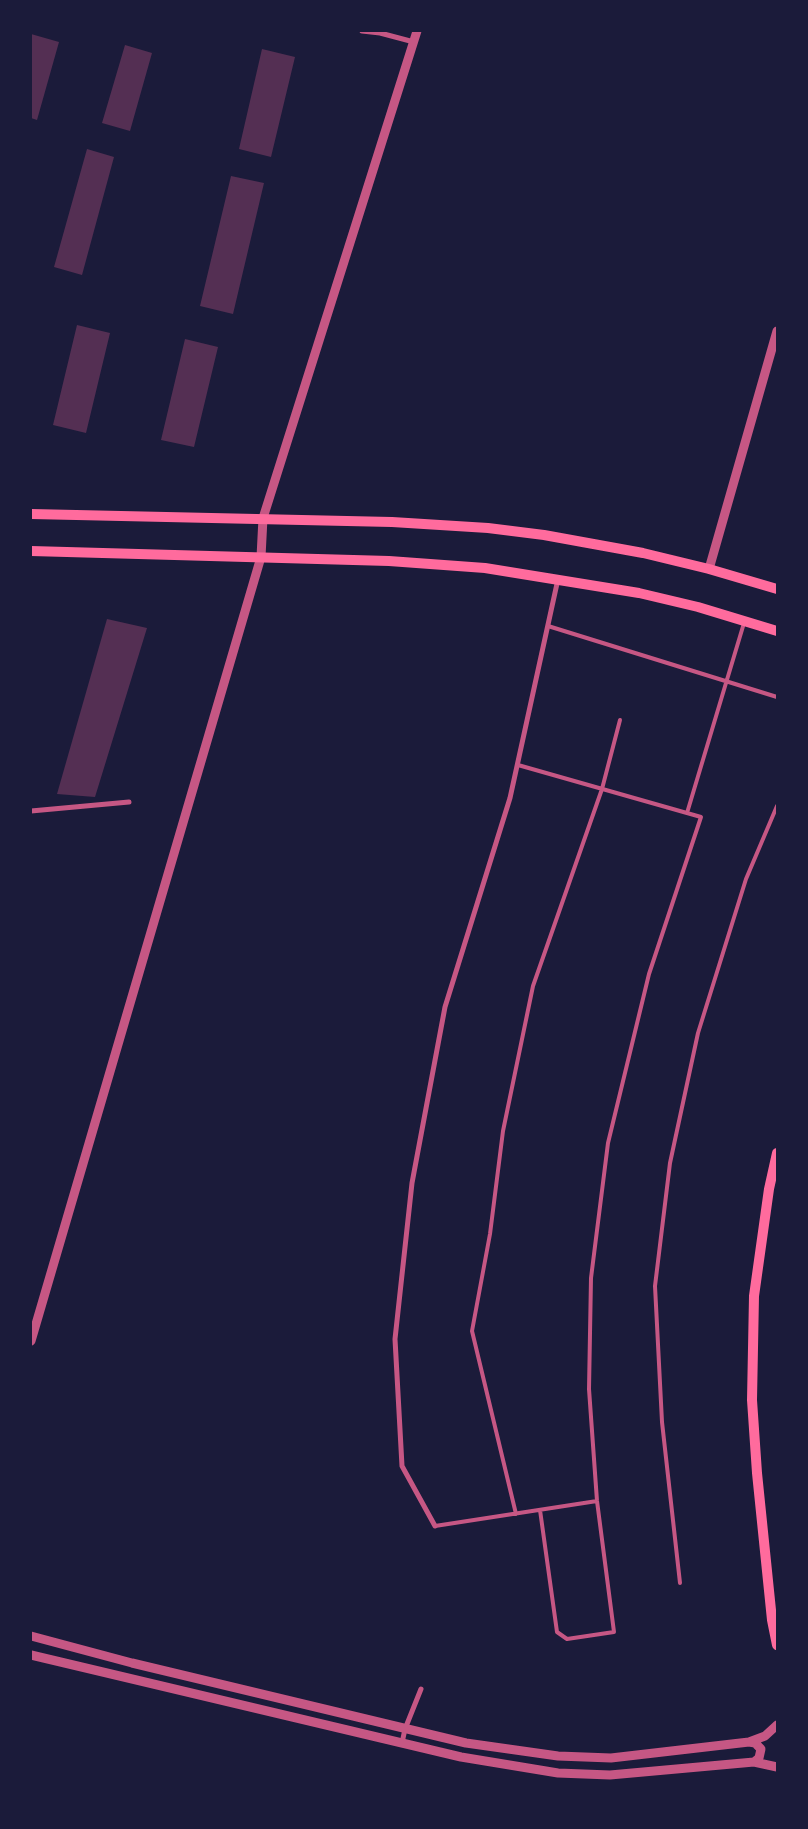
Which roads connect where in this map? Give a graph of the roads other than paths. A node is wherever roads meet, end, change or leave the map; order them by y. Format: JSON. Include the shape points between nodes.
{"nodes":[{"id":1,"x":362,"y":31,"type":"edge"},
{"id":2,"x":417,"y":31,"type":"edge"},
{"id":3,"x":414,"y":42,"type":"junction"},
{"id":4,"x":777,"y":331,"type":"edge"},
{"id":5,"x":31,"y":514,"type":"edge"},
{"id":6,"x":263,"y":518,"type":"junction"},
{"id":7,"x":31,"y":550,"type":"edge"},
{"id":8,"x":261,"y":557,"type":"junction"},
{"id":9,"x":709,"y":569,"type":"junction"},
{"id":10,"x":558,"y":579,"type":"junction"},
{"id":11,"x":777,"y":589,"type":"edge"},
{"id":12,"x":745,"y":620,"type":"junction"},
{"id":13,"x":548,"y":626,"type":"junction"},
{"id":14,"x":777,"y":631,"type":"edge"},
{"id":15,"x":727,"y":682,"type":"junction"},
{"id":16,"x":777,"y":697,"type":"edge"},
{"id":17,"x":620,"y":720,"type":"dead end"},
{"id":18,"x":518,"y":765,"type":"junction"},
{"id":19,"x":602,"y":789,"type":"junction"},
{"id":20,"x":129,"y":802,"type":"dead end"},
{"id":21,"x":777,"y":806,"type":"edge"},
{"id":22,"x":31,"y":811,"type":"edge"},
{"id":23,"x":687,"y":812,"type":"junction"},
{"id":24,"x":777,"y":1153,"type":"edge"},
{"id":25,"x":31,"y":1341,"type":"edge"},
{"id":26,"x":597,"y":1501,"type":"junction"},
{"id":27,"x":540,"y":1510,"type":"junction"},
{"id":28,"x":516,"y":1514,"type":"junction"},
{"id":29,"x":436,"y":1526,"type":"joint"},
{"id":30,"x":680,"y":1583,"type":"dead end"},
{"id":31,"x":31,"y":1636,"type":"edge"},
{"id":32,"x":777,"y":1645,"type":"edge"},
{"id":33,"x":31,"y":1655,"type":"edge"},
{"id":34,"x":421,"y":1689,"type":"dead end"},
{"id":35,"x":777,"y":1725,"type":"edge"},
{"id":36,"x":406,"y":1729,"type":"junction"},
{"id":37,"x":748,"y":1742,"type":"junction"},
{"id":38,"x":402,"y":1743,"type":"junction"},
{"id":39,"x":754,"y":1762,"type":"junction"},
{"id":40,"x":777,"y":1767,"type":"edge"}],
"edges":[{"from":1,"to":3,"type":"street","via":[[380,32]]},
{"from":2,"to":3,"type":"street"},
{"from":3,"to":6,"type":"street"},
{"from":4,"to":9,"type":"street"},
{"from":5,"to":6,"type":"main road"},
{"from":6,"to":8,"type":"street"},
{"from":6,"to":9,"type":"main road","via":[[488,528],[599,545]]},
{"from":7,"to":8,"type":"main road"},
{"from":8,"to":10,"type":"main road","via":[[485,568]]},
{"from":8,"to":25,"type":"street"},
{"from":9,"to":11,"type":"main road"},
{"from":10,"to":12,"type":"main road","via":[[639,592]]},
{"from":10,"to":13,"type":"street"},
{"from":12,"to":14,"type":"main road"},
{"from":12,"to":15,"type":"lane"},
{"from":13,"to":15,"type":"lane"},
{"from":13,"to":18,"type":"street"},
{"from":15,"to":16,"type":"lane"},
{"from":15,"to":23,"type":"lane"},
{"from":17,"to":19,"type":"lane"},
{"from":18,"to":19,"type":"lane"},
{"from":18,"to":29,"type":"street","via":[[444,1007],[412,1183],[395,1339],[402,1466]]},
{"from":19,"to":23,"type":"lane"},
{"from":19,"to":28,"type":"lane","via":[[533,986],[503,1130],[490,1234],[472,1331]]},
{"from":20,"to":22,"type":"street"},
{"from":21,"to":30,"type":"lane","via":[[746,878],[698,1033],[670,1163],[655,1286],[662,1422]]},
{"from":23,"to":26,"type":"lane","via":[[701,816],[649,974],[608,1143],[604,1172],[591,1278],[589,1389]]},
{"from":24,"to":32,"type":"main road","via":[[754,1296],[752,1382],[757,1473]]},
{"from":26,"to":27,"type":"lane"},
{"from":26,"to":27,"type":"lane","via":[[614,1632],[567,1639],[557,1632]]},
{"from":27,"to":28,"type":"lane"},
{"from":28,"to":29,"type":"lane"},
{"from":31,"to":36,"type":"street"},
{"from":33,"to":38,"type":"street"},
{"from":34,"to":36,"type":"street"},
{"from":35,"to":37,"type":"street","via":[[765,1736]]},
{"from":36,"to":37,"type":"street","via":[[466,1743],[558,1756],[610,1758]]},
{"from":36,"to":38,"type":"street"},
{"from":37,"to":39,"type":"street","via":[[761,1749],[759,1758]]},
{"from":38,"to":39,"type":"street","via":[[461,1757],[558,1773],[610,1775]]},
{"from":39,"to":40,"type":"street"}]}
